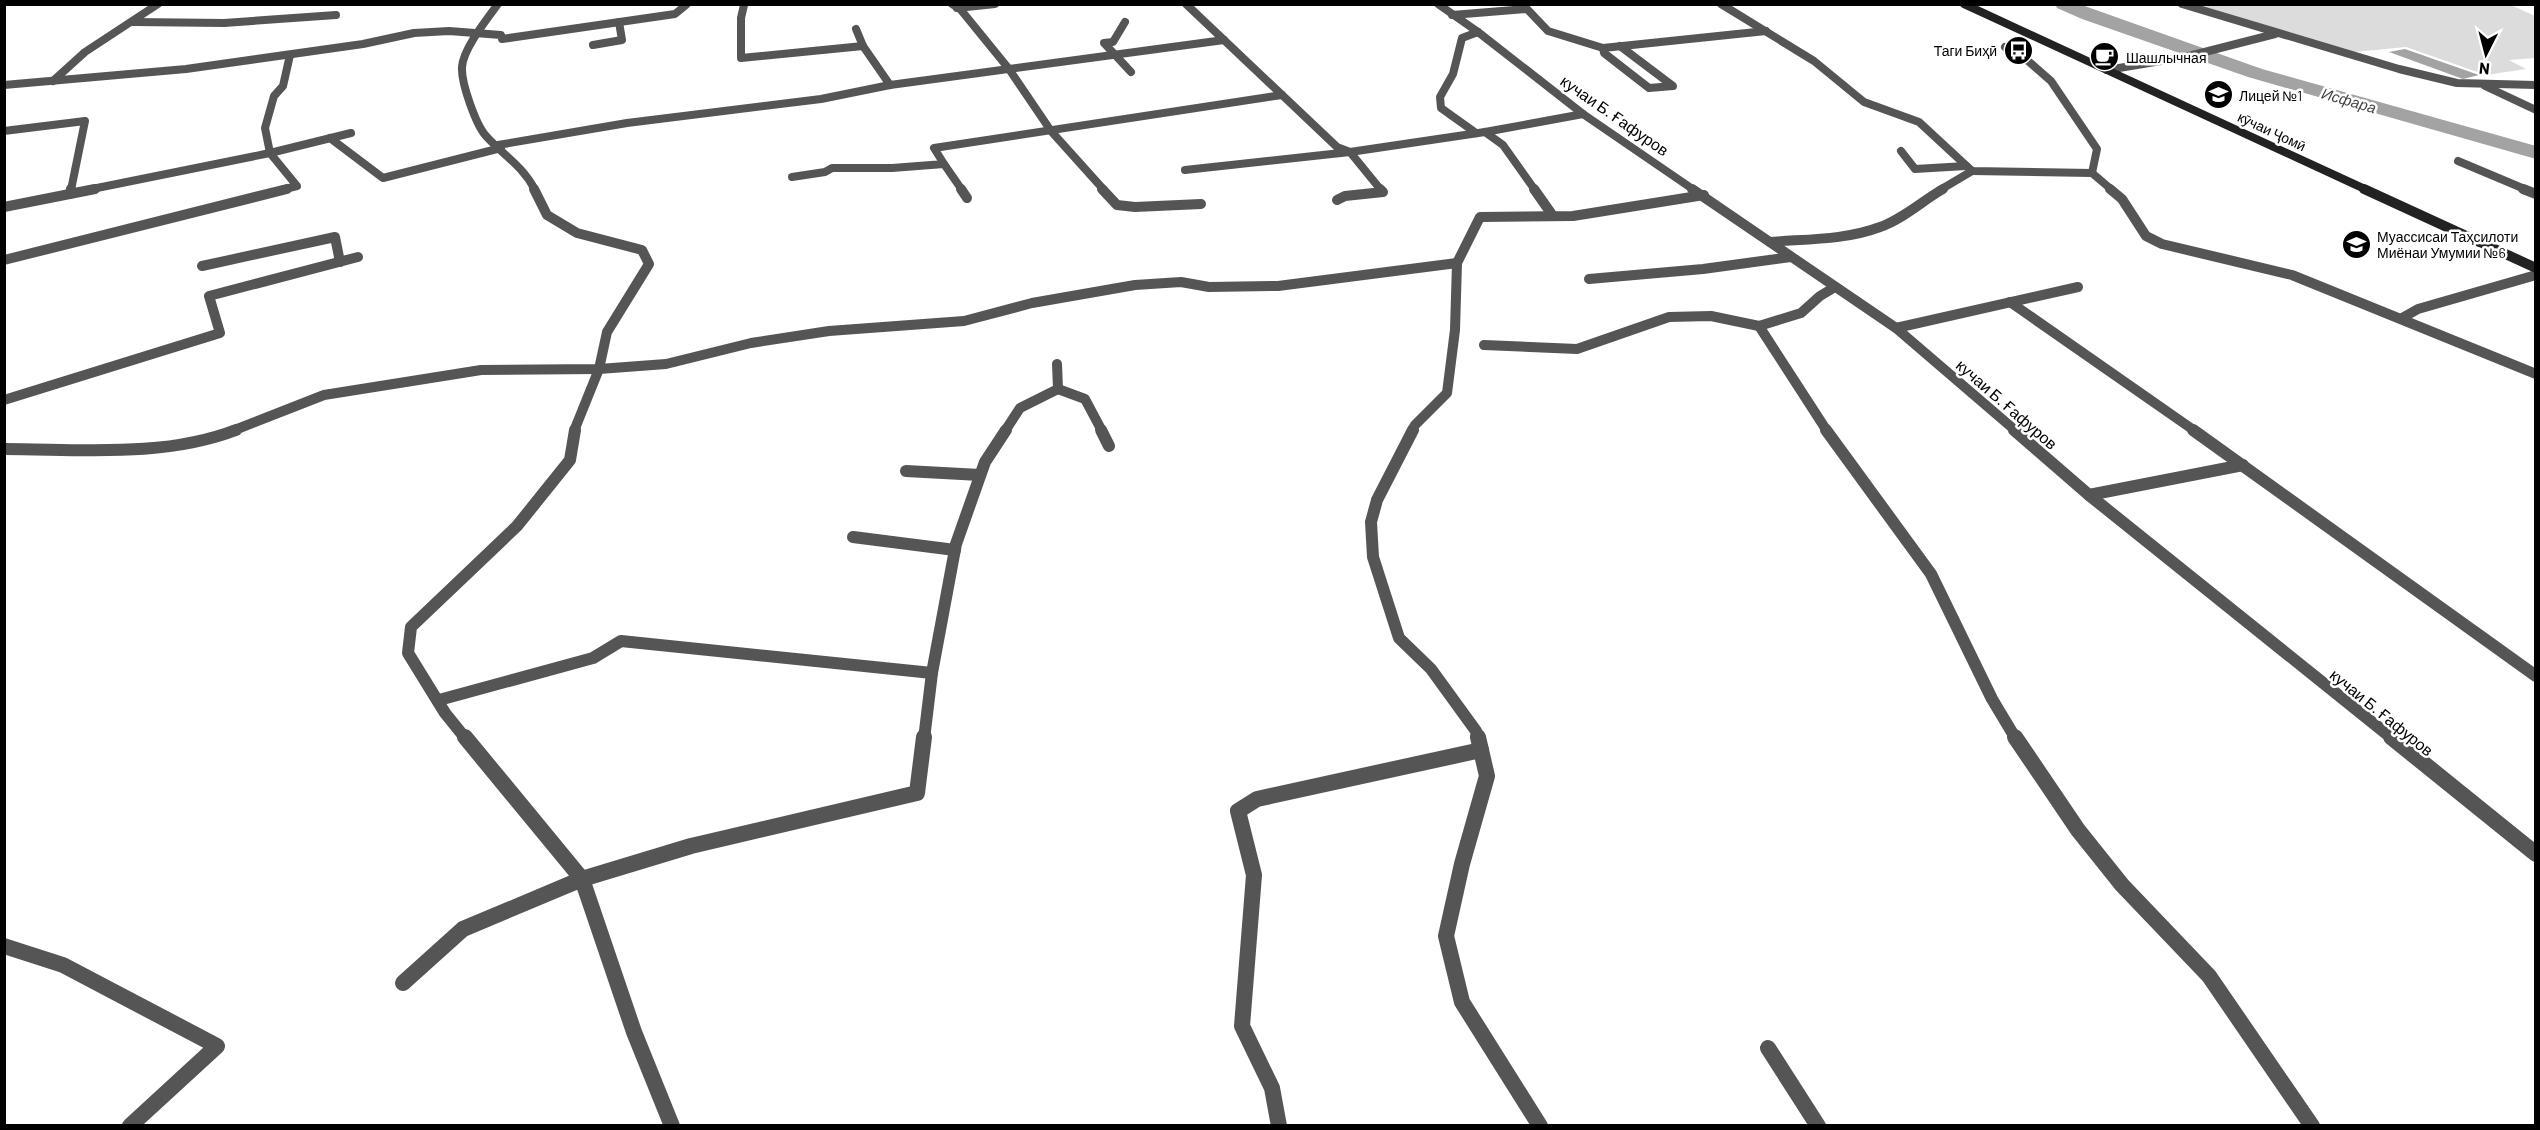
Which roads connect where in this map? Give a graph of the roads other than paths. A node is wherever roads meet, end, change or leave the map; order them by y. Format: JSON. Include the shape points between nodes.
{"nodes":[{"id":1,"x":158,"y":4,"type":"edge"},
{"id":2,"x":498,"y":4,"type":"edge"},
{"id":3,"x":994,"y":4,"type":"edge"},
{"id":4,"x":1186,"y":4,"type":"edge"},
{"id":5,"x":1438,"y":4,"type":"edge"},
{"id":6,"x":1721,"y":4,"type":"edge"},
{"id":7,"x":1964,"y":4,"type":"edge"},
{"id":8,"x":2182,"y":4,"type":"edge"},
{"id":9,"x":686,"y":5,"type":"edge"},
{"id":10,"x":744,"y":5,"type":"edge"},
{"id":11,"x":955,"y":6,"type":"edge"},
{"id":12,"x":336,"y":15,"type":"dead end"},
{"id":13,"x":1452,"y":15,"type":"junction"},
{"id":14,"x":133,"y":22,"type":"junction"},
{"id":15,"x":619,"y":22,"type":"junction"},
{"id":16,"x":1125,"y":22,"type":"dead end"},
{"id":17,"x":856,"y":29,"type":"dead end"},
{"id":18,"x":1766,"y":31,"type":"junction"},
{"id":19,"x":477,"y":32,"type":"junction"},
{"id":20,"x":1478,"y":32,"type":"junction"},
{"id":21,"x":2276,"y":34,"type":"junction"},
{"id":22,"x":1224,"y":40,"type":"junction"},
{"id":23,"x":593,"y":45,"type":"dead end"},
{"id":24,"x":863,"y":45,"type":"junction"},
{"id":25,"x":1620,"y":46,"type":"junction"},
{"id":26,"x":2006,"y":47,"type":"dead end"},
{"id":27,"x":1603,"y":48,"type":"junction"},
{"id":28,"x":290,"y":55,"type":"junction"},
{"id":29,"x":1115,"y":55,"type":"junction"},
{"id":30,"x":1010,"y":69,"type":"junction"},
{"id":31,"x":2107,"y":70,"type":"junction"},
{"id":32,"x":1131,"y":72,"type":"dead end"},
{"id":33,"x":53,"y":81,"type":"junction"},
{"id":34,"x":2481,"y":84,"type":"junction"},
{"id":35,"x":4,"y":85,"type":"edge"},
{"id":36,"x":890,"y":85,"type":"junction"},
{"id":37,"x":2535,"y":86,"type":"edge"},
{"id":38,"x":1282,"y":94,"type":"junction"},
{"id":39,"x":2535,"y":110,"type":"edge"},
{"id":40,"x":1583,"y":114,"type":"junction"},
{"id":41,"x":4,"y":130,"type":"edge"},
{"id":42,"x":1051,"y":131,"type":"junction"},
{"id":43,"x":351,"y":133,"type":"dead end"},
{"id":44,"x":1480,"y":133,"type":"junction"},
{"id":45,"x":330,"y":138,"type":"junction"},
{"id":46,"x":500,"y":147,"type":"junction"},
{"id":47,"x":1901,"y":151,"type":"dead end"},
{"id":48,"x":1350,"y":152,"type":"junction"},
{"id":49,"x":270,"y":153,"type":"junction"},
{"id":50,"x":2458,"y":161,"type":"dead end"},
{"id":51,"x":944,"y":164,"type":"junction"},
{"id":52,"x":1969,"y":169,"type":"junction"},
{"id":53,"x":1185,"y":170,"type":"dead end"},
{"id":54,"x":2092,"y":173,"type":"junction"},
{"id":55,"x":792,"y":177,"type":"dead end"},
{"id":56,"x":70,"y":194,"type":"junction"},
{"id":57,"x":2535,"y":194,"type":"edge"},
{"id":58,"x":1704,"y":195,"type":"junction"},
{"id":59,"x":967,"y":198,"type":"dead end"},
{"id":60,"x":1337,"y":201,"type":"dead end"},
{"id":61,"x":1201,"y":204,"type":"dead end"},
{"id":62,"x":4,"y":207,"type":"edge"},
{"id":63,"x":1553,"y":216,"type":"junction"},
{"id":64,"x":1770,"y":242,"type":"junction"},
{"id":65,"x":1791,"y":256,"type":"junction"},
{"id":66,"x":358,"y":257,"type":"dead end"},
{"id":67,"x":4,"y":260,"type":"edge"},
{"id":68,"x":340,"y":262,"type":"junction"},
{"id":69,"x":1457,"y":263,"type":"junction"},
{"id":70,"x":202,"y":266,"type":"dead end"},
{"id":71,"x":2535,"y":268,"type":"edge"},
{"id":72,"x":2535,"y":275,"type":"edge"},
{"id":73,"x":1589,"y":279,"type":"dead end"},
{"id":74,"x":1835,"y":287,"type":"junction"},
{"id":75,"x":2078,"y":288,"type":"dead end"},
{"id":76,"x":2010,"y":302,"type":"junction"},
{"id":77,"x":2402,"y":318,"type":"junction"},
{"id":78,"x":1759,"y":326,"type":"junction"},
{"id":79,"x":1896,"y":328,"type":"junction"},
{"id":80,"x":1484,"y":345,"type":"dead end"},
{"id":81,"x":1057,"y":364,"type":"dead end"},
{"id":82,"x":599,"y":369,"type":"junction"},
{"id":83,"x":2535,"y":374,"type":"edge"},
{"id":84,"x":1058,"y":389,"type":"junction"},
{"id":85,"x":4,"y":400,"type":"edge"},
{"id":86,"x":1109,"y":446,"type":"dead end"},
{"id":87,"x":4,"y":449,"type":"edge"},
{"id":88,"x":2243,"y":465,"type":"junction"},
{"id":89,"x":906,"y":471,"type":"dead end"},
{"id":90,"x":980,"y":475,"type":"junction"},
{"id":91,"x":2089,"y":495,"type":"junction"},
{"id":92,"x":853,"y":537,"type":"dead end"},
{"id":93,"x":955,"y":550,"type":"junction"},
{"id":94,"x":932,"y":673,"type":"junction"},
{"id":95,"x":2535,"y":676,"type":"edge"},
{"id":96,"x":439,"y":700,"type":"junction"},
{"id":97,"x":1480,"y":750,"type":"junction"},
{"id":98,"x":2535,"y":854,"type":"edge"},
{"id":99,"x":582,"y":879,"type":"junction"},
{"id":100,"x":4,"y":946,"type":"edge"},
{"id":101,"x":404,"y":983,"type":"dead end"},
{"id":102,"x":1768,"y":1048,"type":"dead end"},
{"id":103,"x":130,"y":1125,"type":"edge"},
{"id":104,"x":672,"y":1125,"type":"edge"},
{"id":105,"x":1279,"y":1125,"type":"edge"},
{"id":106,"x":1540,"y":1125,"type":"edge"},
{"id":107,"x":1818,"y":1125,"type":"edge"},
{"id":108,"x":2312,"y":1125,"type":"edge"}],
"edges":[{"from":1,"to":14,"type":"street"},
{"from":2,"to":19,"type":"street"},
{"from":3,"to":11,"type":"street"},
{"from":4,"to":22,"type":"street"},
{"from":5,"to":13,"type":"street","name":"кучаи Б. Ғафуров"},
{"from":6,"to":18,"type":"street"},
{"from":7,"to":31,"type":"main road","name":"кӯчаи Ҷомӣ"},
{"from":8,"to":21,"type":"street"},
{"from":9,"to":15,"type":"street","via":[[675,14]]},
{"from":10,"to":24,"type":"street","via":[[741,58]]},
{"from":11,"to":30,"type":"street"},
{"from":12,"to":14,"type":"street","via":[[224,22]]},
{"from":13,"to":20,"type":"street","name":"кучаи Б. Ғафуров"},
{"from":13,"to":27,"type":"street","via":[[1527,9],[1548,31]]},
{"from":14,"to":33,"type":"street","via":[[85,52]]},
{"from":15,"to":19,"type":"street","via":[[502,39],[501,35]]},
{"from":15,"to":23,"type":"street","via":[[622,40]]},
{"from":16,"to":29,"type":"street","via":[[1113,42],[1104,43]]},
{"from":17,"to":24,"type":"street"},
{"from":18,"to":25,"type":"street"},
{"from":18,"to":52,"type":"street","via":[[1814,61],[1864,102],[1919,122]]},
{"from":19,"to":28,"type":"street","via":[[390,35],[363,44]]},
{"from":19,"to":46,"type":"street","via":[[462,67],[470,106],[485,135]]},
{"from":20,"to":40,"type":"street","name":"кучаи Б. Ғафуров"},
{"from":20,"to":44,"type":"street","via":[[1461,38],[1453,74],[1440,98],[1441,108]]},
{"from":21,"to":31,"type":"street","via":[[2185,57]]},
{"from":21,"to":34,"type":"street","via":[[2399,69],[2457,83]]},
{"from":22,"to":29,"type":"street"},
{"from":22,"to":38,"type":"street"},
{"from":24,"to":36,"type":"street"},
{"from":25,"to":27,"type":"street"},
{"from":25,"to":27,"type":"street","via":[[1674,86],[1649,88],[1604,53]]},
{"from":26,"to":54,"type":"street","via":[[2051,81],[2097,149]]},
{"from":28,"to":33,"type":"street"},
{"from":28,"to":49,"type":"street","via":[[284,86],[274,96],[265,128]]},
{"from":29,"to":30,"type":"street"},
{"from":29,"to":32,"type":"street"},
{"from":30,"to":36,"type":"street"},
{"from":30,"to":42,"type":"street"},
{"from":31,"to":71,"type":"main road","name":"кӯчаи Ҷомӣ"},
{"from":33,"to":35,"type":"street"},
{"from":34,"to":37,"type":"street"},
{"from":34,"to":39,"type":"street"},
{"from":36,"to":46,"type":"street","via":[[789,103],[587,128]]},
{"from":38,"to":42,"type":"street"},
{"from":38,"to":48,"type":"street","via":[[1336,147]]},
{"from":40,"to":44,"type":"street"},
{"from":40,"to":58,"type":"street","name":"кучаи Б. Ғафуров"},
{"from":41,"to":56,"type":"street","via":[[85,120]]},
{"from":42,"to":51,"type":"street","via":[[934,148]]},
{"from":42,"to":61,"type":"street","via":[[1117,206]]},
{"from":43,"to":45,"type":"street"},
{"from":44,"to":48,"type":"street"},
{"from":44,"to":63,"type":"street","via":[[1503,146]]},
{"from":45,"to":46,"type":"street","via":[[383,178]]},
{"from":45,"to":49,"type":"street"},
{"from":46,"to":82,"type":"street","via":[[531,182],[548,215],[577,233],[642,250],[649,264],[607,332]]},
{"from":47,"to":52,"type":"street","via":[[1916,169]]},
{"from":48,"to":53,"type":"street"},
{"from":48,"to":60,"type":"street","via":[[1383,192],[1345,196]]},
{"from":49,"to":56,"type":"street"},
{"from":49,"to":67,"type":"street","via":[[297,186]]},
{"from":50,"to":57,"type":"street"},
{"from":51,"to":55,"type":"street","via":[[832,168]]},
{"from":51,"to":59,"type":"street"},
{"from":52,"to":54,"type":"street"},
{"from":52,"to":64,"type":"street","via":[[1905,216],[1881,227],[1858,234]]},
{"from":54,"to":77,"type":"street","via":[[2122,199],[2146,236],[2162,244],[2292,275]]},
{"from":56,"to":62,"type":"street"},
{"from":58,"to":63,"type":"street","via":[[1617,211]]},
{"from":58,"to":64,"type":"street","name":"кучаи Б. Ғафуров"},
{"from":63,"to":69,"type":"street","via":[[1480,217]]},
{"from":64,"to":65,"type":"street","name":"кучаи Б. Ғафуров"},
{"from":65,"to":73,"type":"street"},
{"from":65,"to":74,"type":"street","name":"кучаи Б. Ғафуров"},
{"from":66,"to":68,"type":"street"},
{"from":68,"to":70,"type":"street","via":[[335,237]]},
{"from":68,"to":85,"type":"street","via":[[209,296],[220,333]]},
{"from":69,"to":82,"type":"street","via":[[1278,286],[1209,287],[1181,282],[1135,285],[1032,303],[964,321],[829,331],[666,364]]},
{"from":69,"to":97,"type":"street","via":[[1455,330],[1447,393],[1414,425],[1377,500],[1371,522],[1373,557],[1398,638],[1431,669],[1476,731]]},
{"from":72,"to":77,"type":"street","via":[[2418,309]]},
{"from":74,"to":78,"type":"street","via":[[1801,313]]},
{"from":74,"to":79,"type":"street","name":"кучаи Б. Ғафуров"},
{"from":75,"to":76,"type":"street"},
{"from":76,"to":79,"type":"street"},
{"from":76,"to":88,"type":"street"},
{"from":77,"to":83,"type":"street"},
{"from":78,"to":80,"type":"street","via":[[1711,316],[1669,317],[1577,349]]},
{"from":78,"to":108,"type":"street","via":[[1814,413],[1931,574],[1992,699],[2029,760],[2122,885],[2209,976]]},
{"from":79,"to":91,"type":"street","name":"кучаи Б. Ғафуров"},
{"from":81,"to":84,"type":"street"},
{"from":82,"to":87,"type":"street","via":[[481,370],[324,395],[210,440],[152,449]]},
{"from":82,"to":96,"type":"street","via":[[573,434],[570,460],[517,526],[411,627],[408,653]]},
{"from":84,"to":86,"type":"street","via":[[1085,399]]},
{"from":84,"to":90,"type":"street","via":[[1020,408]]},
{"from":88,"to":91,"type":"street"},
{"from":88,"to":95,"type":"street"},
{"from":89,"to":90,"type":"street"},
{"from":90,"to":93,"type":"street"},
{"from":91,"to":98,"type":"street","name":"кучаи Б. Ғафуров"},
{"from":92,"to":93,"type":"street"},
{"from":93,"to":94,"type":"street"},
{"from":94,"to":96,"type":"street","via":[[621,641],[593,658]]},
{"from":94,"to":99,"type":"street","via":[[917,793],[691,846]]},
{"from":96,"to":99,"type":"street","via":[[445,713]]},
{"from":97,"to":105,"type":"street","via":[[1257,799],[1238,811],[1254,875],[1242,1026],[1272,1088]]},
{"from":97,"to":106,"type":"street","via":[[1487,776],[1446,936],[1462,1002]]},
{"from":99,"to":101,"type":"street","via":[[463,929]]},
{"from":99,"to":104,"type":"street","via":[[634,1032]]},
{"from":100,"to":103,"type":"street","via":[[63,965],[217,1046]]},
{"from":102,"to":107,"type":"street"}]}
